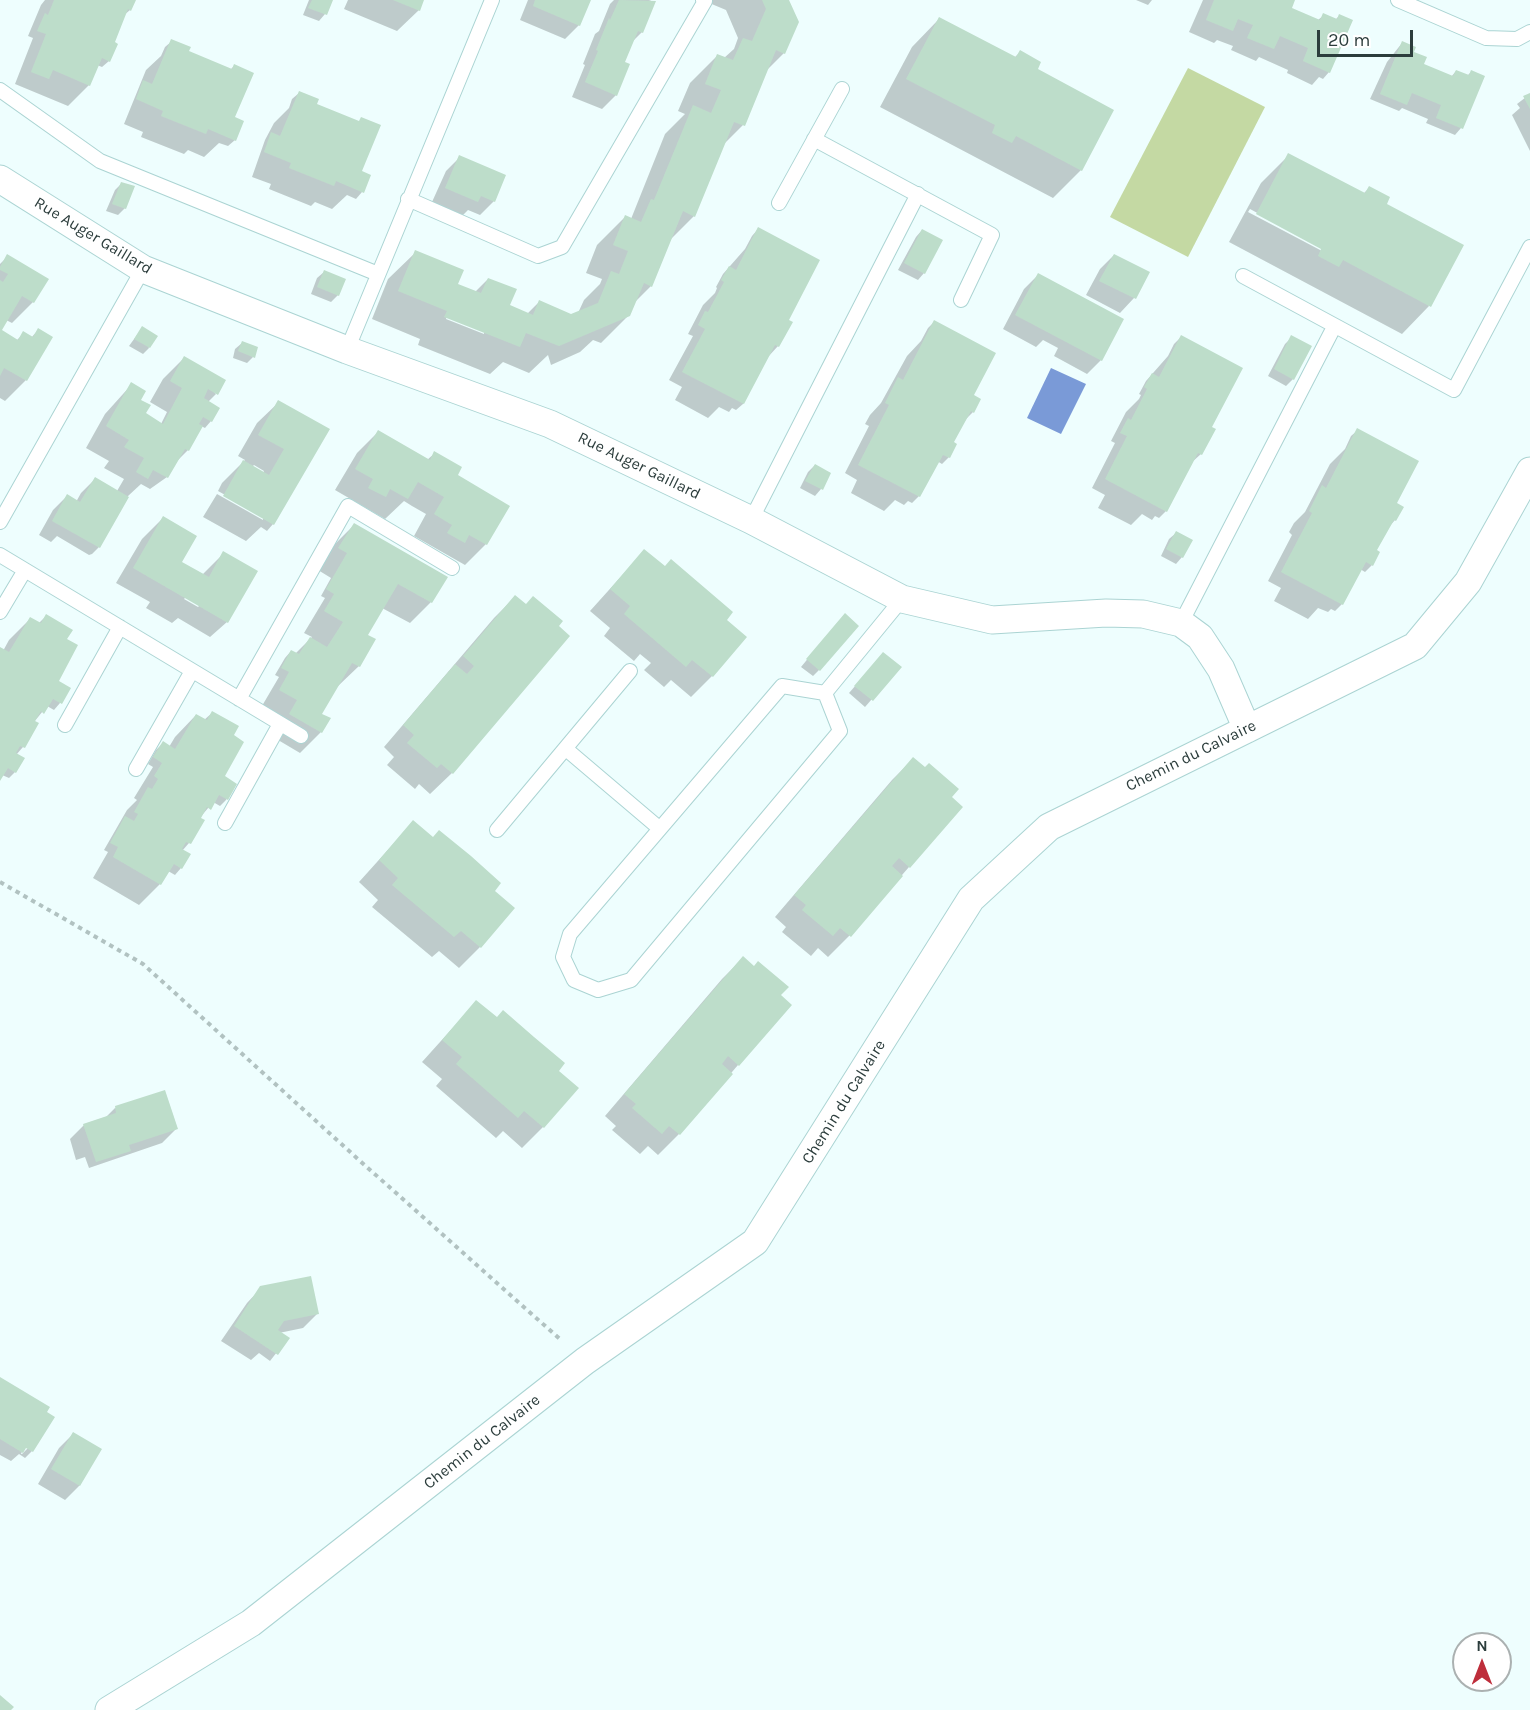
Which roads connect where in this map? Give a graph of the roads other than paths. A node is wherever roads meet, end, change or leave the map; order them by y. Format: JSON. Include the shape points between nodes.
{"nodes":[{"id":1,"x":492,"y":0,"type":"edge"},
{"id":2,"x":703,"y":0,"type":"edge"},
{"id":3,"x":1398,"y":0,"type":"edge"},
{"id":4,"x":1530,"y":32,"type":"edge"},
{"id":5,"x":842,"y":89,"type":"dead end"},
{"id":6,"x":0,"y":90,"type":"edge"},
{"id":7,"x":814,"y":139,"type":"junction"},
{"id":8,"x":0,"y":179,"type":"edge"},
{"id":9,"x":918,"y":194,"type":"junction"},
{"id":10,"x":408,"y":199,"type":"junction"},
{"id":11,"x":779,"y":203,"type":"dead end"},
{"id":12,"x":1530,"y":247,"type":"edge"},
{"id":13,"x":144,"y":269,"type":"junction"},
{"id":14,"x":378,"y":274,"type":"junction"},
{"id":15,"x":1243,"y":276,"type":"dead end"},
{"id":16,"x":961,"y":300,"type":"dead end"},
{"id":17,"x":1334,"y":327,"type":"junction"},
{"id":18,"x":347,"y":350,"type":"junction"},
{"id":19,"x":1530,"y":471,"type":"edge"},
{"id":20,"x":751,"y":520,"type":"junction"},
{"id":21,"x":0,"y":522,"type":"edge"},
{"id":22,"x":0,"y":555,"type":"edge"},
{"id":23,"x":452,"y":567,"type":"dead end"},
{"id":24,"x":25,"y":570,"type":"junction"},
{"id":25,"x":902,"y":599,"type":"junction"},
{"id":26,"x":0,"y":612,"type":"edge"},
{"id":27,"x":1181,"y":624,"type":"junction"},
{"id":28,"x":120,"y":627,"type":"junction"},
{"id":29,"x":192,"y":671,"type":"junction"},
{"id":30,"x":630,"y":671,"type":"dead end"},
{"id":31,"x":825,"y":693,"type":"junction"},
{"id":32,"x":239,"y":699,"type":"junction"},
{"id":33,"x":280,"y":724,"type":"junction"},
{"id":34,"x":65,"y":725,"type":"dead end"},
{"id":35,"x":1247,"y":729,"type":"junction"},
{"id":36,"x":301,"y":736,"type":"dead end"},
{"id":37,"x":566,"y":749,"type":"junction"},
{"id":38,"x":136,"y":769,"type":"dead end"},
{"id":39,"x":225,"y":823,"type":"dead end"},
{"id":40,"x":659,"y":828,"type":"junction"},
{"id":41,"x":497,"y":830,"type":"dead end"},
{"id":42,"x":109,"y":1710,"type":"edge"}],
"edges":[{"from":1,"to":10,"type":"lane"},
{"from":2,"to":10,"type":"lane","via":[[562,247],[538,256]]},
{"from":3,"to":4,"type":"lane","via":[[1486,38],[1517,39]]},
{"from":5,"to":7,"type":"lane"},
{"from":6,"to":14,"type":"lane","via":[[100,161]]},
{"from":7,"to":9,"type":"lane"},
{"from":7,"to":11,"type":"lane"},
{"from":8,"to":13,"type":"street","name":"Rue Auger Gaillard"},
{"from":9,"to":16,"type":"lane","via":[[992,235]]},
{"from":9,"to":20,"type":"lane"},
{"from":10,"to":14,"type":"lane"},
{"from":12,"to":17,"type":"lane","via":[[1454,390]]},
{"from":13,"to":18,"type":"street","name":"Rue Auger Gaillard"},
{"from":13,"to":21,"type":"lane"},
{"from":14,"to":18,"type":"lane"},
{"from":15,"to":17,"type":"lane"},
{"from":17,"to":27,"type":"lane"},
{"from":18,"to":20,"type":"street","name":"Rue Auger Gaillard","via":[[550,424]]},
{"from":19,"to":35,"type":"street","name":"Chemin du Calvaire","via":[[1468,582],[1415,646]]},
{"from":20,"to":25,"type":"street","name":"Rue Auger Gaillard"},
{"from":22,"to":24,"type":"lane"},
{"from":23,"to":32,"type":"lane","via":[[348,506]]},
{"from":24,"to":26,"type":"lane"},
{"from":24,"to":28,"type":"lane"},
{"from":25,"to":27,"type":"street","name":"Rue Auger Gaillard","via":[[992,620],[1106,613],[1143,614]]},
{"from":25,"to":31,"type":"lane"},
{"from":27,"to":35,"type":"street","name":"Rue Auger Gaillard","via":[[1200,637],[1221,669]]},
{"from":28,"to":29,"type":"lane"},
{"from":28,"to":34,"type":"lane"},
{"from":29,"to":32,"type":"lane"},
{"from":29,"to":38,"type":"lane"},
{"from":30,"to":37,"type":"lane"},
{"from":31,"to":40,"type":"lane","via":[[782,686]]},
{"from":31,"to":40,"type":"lane","via":[[840,731],[631,980],[598,990],[574,980],[563,957],[570,934]]},
{"from":32,"to":33,"type":"lane"},
{"from":33,"to":36,"type":"lane"},
{"from":33,"to":39,"type":"lane"},
{"from":35,"to":42,"type":"street","name":"Chemin du Calvaire","via":[[1049,827],[971,899],[755,1242],[585,1361],[251,1623]]},
{"from":37,"to":40,"type":"lane"},
{"from":37,"to":41,"type":"lane"}]}
